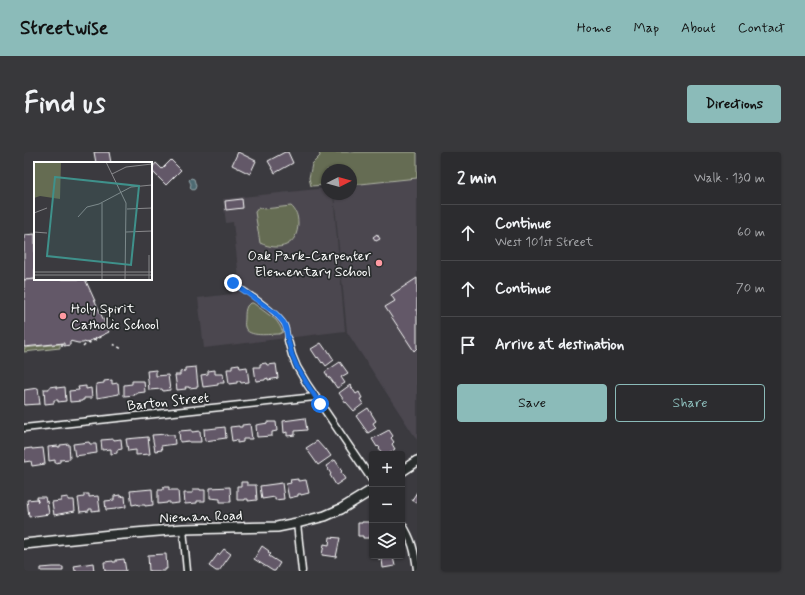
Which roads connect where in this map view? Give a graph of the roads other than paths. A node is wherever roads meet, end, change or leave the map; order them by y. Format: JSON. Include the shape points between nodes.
{"nodes":[{"id":1,"x":233,"y":283,"type":"dead end"},
{"id":2,"x":288,"y":340,"type":"joint"},
{"id":3,"x":315,"y":397,"type":"junction"},
{"id":4,"x":24,"y":428,"type":"edge"},
{"id":5,"x":417,"y":461,"type":"edge"},
{"id":6,"x":405,"y":468,"type":"edge"},
{"id":7,"x":369,"y":476,"type":"edge"},
{"id":8,"x":369,"y":492,"type":"edge"},
{"id":9,"x":297,"y":523,"type":"junction"},
{"id":10,"x":183,"y":529,"type":"junction"},
{"id":11,"x":405,"y":529,"type":"edge"},
{"id":12,"x":24,"y":544,"type":"edge"},
{"id":13,"x":417,"y":570,"type":"edge"},
{"id":14,"x":187,"y":571,"type":"edge"},
{"id":15,"x":302,"y":571,"type":"edge"}],
"edges":[{"from":1,"to":2,"type":"lane","via":[[280,318],[284,323]]},
{"from":2,"to":3,"type":"street","via":[[297,367]]},
{"from":3,"to":4,"type":"street","name":"Barton Street"},
{"from":3,"to":7,"type":"street"},
{"from":5,"to":6,"type":"street"},
{"from":8,"to":9,"type":"street","name":"Nieman Road","via":[[325,516]]},
{"from":9,"to":10,"type":"street","name":"Nieman Road","via":[[277,527]]},
{"from":9,"to":15,"type":"street"},
{"from":10,"to":12,"type":"street","name":"Nieman Road"},
{"from":10,"to":14,"type":"street"},
{"from":11,"to":13,"type":"street","via":[[412,542]]}]}
